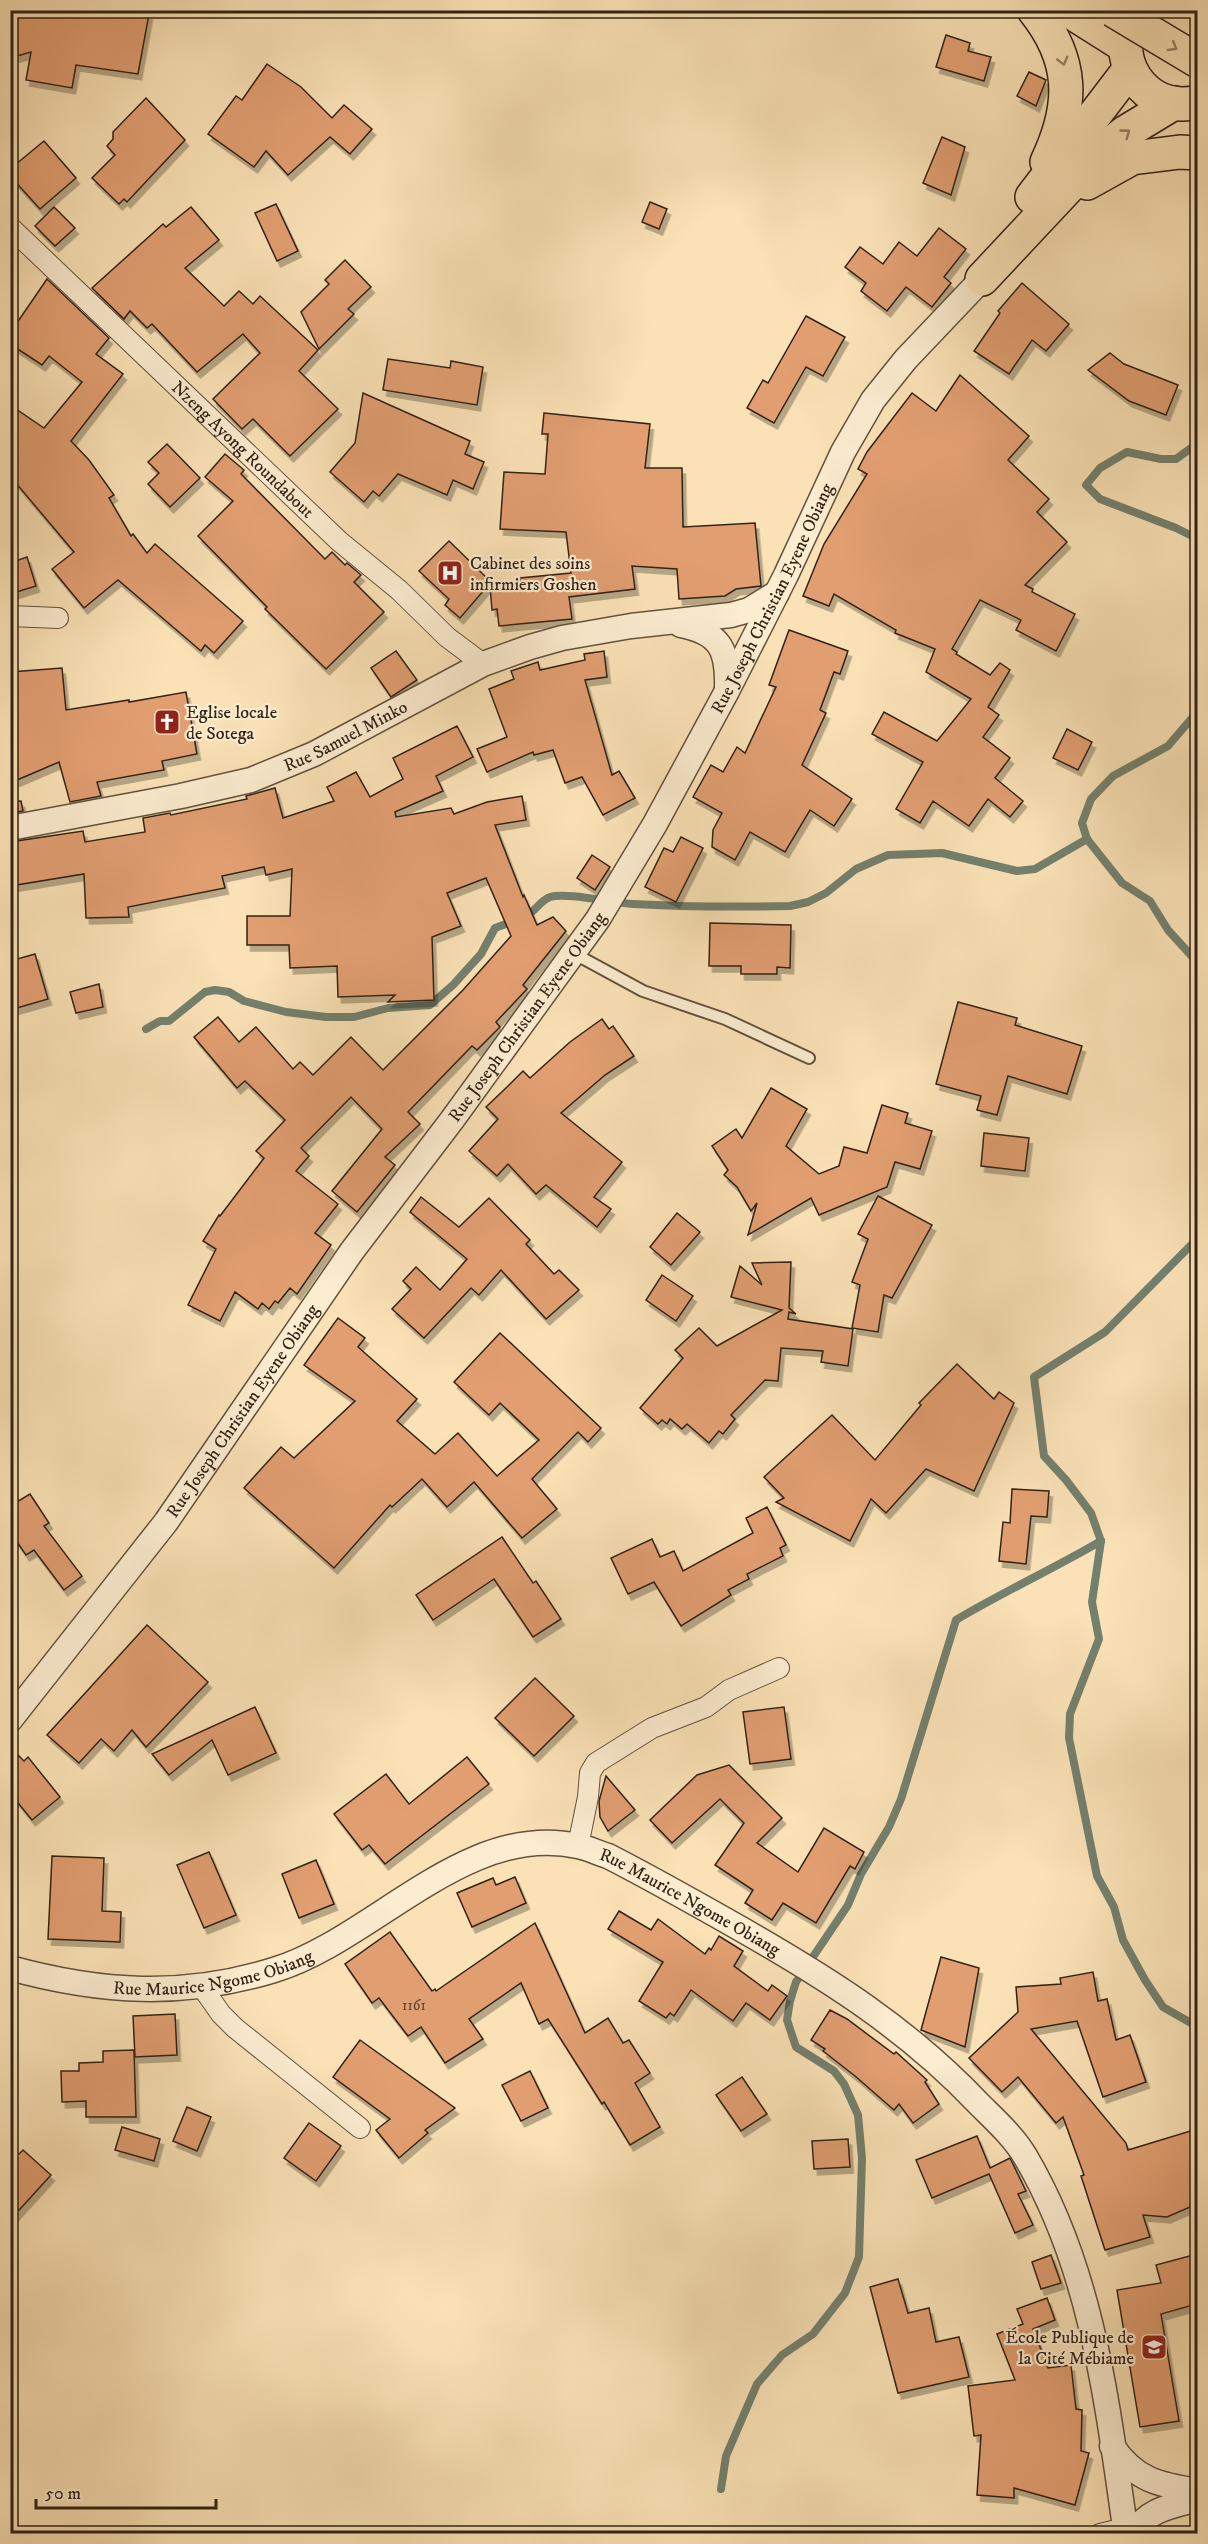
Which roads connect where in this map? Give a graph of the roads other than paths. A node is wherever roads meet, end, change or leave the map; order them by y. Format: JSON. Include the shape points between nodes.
{"nodes":[{"id":1,"x":1034,"y":10,"type":"edge"},
{"id":2,"x":1068,"y":10,"type":"edge"},
{"id":3,"x":1113,"y":10,"type":"edge"},
{"id":4,"x":1137,"y":10,"type":"edge"},
{"id":5,"x":1163,"y":10,"type":"edge"},
{"id":6,"x":1197,"y":31,"type":"edge"},
{"id":7,"x":1127,"y":58,"type":"junction"},
{"id":8,"x":1197,"y":61,"type":"edge"},
{"id":9,"x":1186,"y":103,"type":"edge"},
{"id":10,"x":1197,"y":153,"type":"edge"},
{"id":11,"x":1035,"y":209,"type":"junction"},
{"id":12,"x":10,"y":227,"type":"edge"},
{"id":13,"x":982,"y":279,"type":"joint"},
{"id":14,"x":777,"y":593,"type":"junction"},
{"id":15,"x":10,"y":616,"type":"edge"},
{"id":16,"x":58,"y":618,"type":"dead end"},
{"id":17,"x":670,"y":622,"type":"junction"},
{"id":18,"x":483,"y":664,"type":"junction"},
{"id":19,"x":727,"y":691,"type":"junction"},
{"id":20,"x":10,"y":828,"type":"edge"},
{"id":21,"x":572,"y":953,"type":"junction"},
{"id":22,"x":809,"y":1058,"type":"dead end"},
{"id":23,"x":779,"y":1668,"type":"dead end"},
{"id":24,"x":10,"y":1720,"type":"edge"},
{"id":25,"x":578,"y":1846,"type":"junction"},
{"id":26,"x":10,"y":1968,"type":"edge"},
{"id":27,"x":202,"y":1987,"type":"junction"},
{"id":28,"x":360,"y":2128,"type":"dead end"},
{"id":29,"x":1112,"y":2446,"type":"junction"},
{"id":30,"x":1197,"y":2491,"type":"edge"},
{"id":31,"x":1197,"y":2499,"type":"edge"},
{"id":32,"x":1128,"y":2532,"type":"edge"},
{"id":33,"x":1100,"y":2534,"type":"edge"}],
"edges":[{"from":1,"to":11,"type":"highway","one_way":true,"via":[[1060,51],[1066,74],[1061,127]]},
{"from":2,"to":7,"type":"highway"},
{"from":3,"to":8,"type":"highway","one_way":true,"bridge":true},
{"from":4,"to":7,"type":"highway","via":[[1125,36]]},
{"from":5,"to":6,"type":"highway"},
{"from":7,"to":9,"type":"highway","via":[[1139,84],[1152,96]]},
{"from":7,"to":11,"type":"highway"},
{"from":11,"to":9,"type":"highway","one_way":true,"via":[[1134,127]]},
{"from":10,"to":11,"type":"highway","via":[[1132,158]]},
{"from":11,"to":13,"type":"highway"},
{"from":12,"to":18,"type":"street","name":"Nzeng Ayong Roundabout","via":[[339,541]]},
{"from":13,"to":14,"type":"street","name":"Rue Joseph Christian Eyene Obiang","via":[[873,400],[843,452]]},
{"from":14,"to":17,"type":"street","name":"Rue Samuel Minko","via":[[749,610],[731,615]]},
{"from":14,"to":19,"type":"street","name":"Rue Joseph Christian Eyene Obiang"},
{"from":15,"to":16,"type":"street"},
{"from":17,"to":18,"type":"street","name":"Rue Samuel Minko","via":[[562,638]]},
{"from":17,"to":19,"type":"street","via":[[709,633],[722,647],[728,668]]},
{"from":18,"to":20,"type":"street","name":"Rue Samuel Minko","via":[[314,754],[251,780]]},
{"from":19,"to":21,"type":"street","name":"Rue Joseph Christian Eyene Obiang","via":[[617,889]]},
{"from":21,"to":22,"type":"lane","via":[[643,991],[724,1019]]},
{"from":21,"to":24,"type":"street","name":"Rue Joseph Christian Eyene Obiang","via":[[352,1251],[166,1522]]},
{"from":23,"to":25,"type":"street","via":[[729,1690],[706,1707],[652,1728],[596,1763],[590,1773]]},
{"from":25,"to":27,"type":"street","name":"Rue Maurice Ngome Obiang","via":[[520,1846],[462,1864],[306,1956],[275,1970]]},
{"from":25,"to":29,"type":"street","name":"Rue Maurice Ngome Obiang","via":[[636,1870],[791,1958],[868,2007],[955,2079],[1023,2153],[1060,2226],[1084,2295]]},
{"from":26,"to":27,"type":"street","name":"Rue Maurice Ngome Obiang","via":[[66,1983],[104,1988]]},
{"from":27,"to":28,"type":"street","via":[[235,2028]]},
{"from":29,"to":30,"type":"street","via":[[1138,2475],[1152,2482]]},
{"from":29,"to":32,"type":"street","name":"Rue Maurice Ngome Obiang"},
{"from":31,"to":32,"type":"street","via":[[1158,2510]]},
{"from":32,"to":33,"type":"street"}]}
